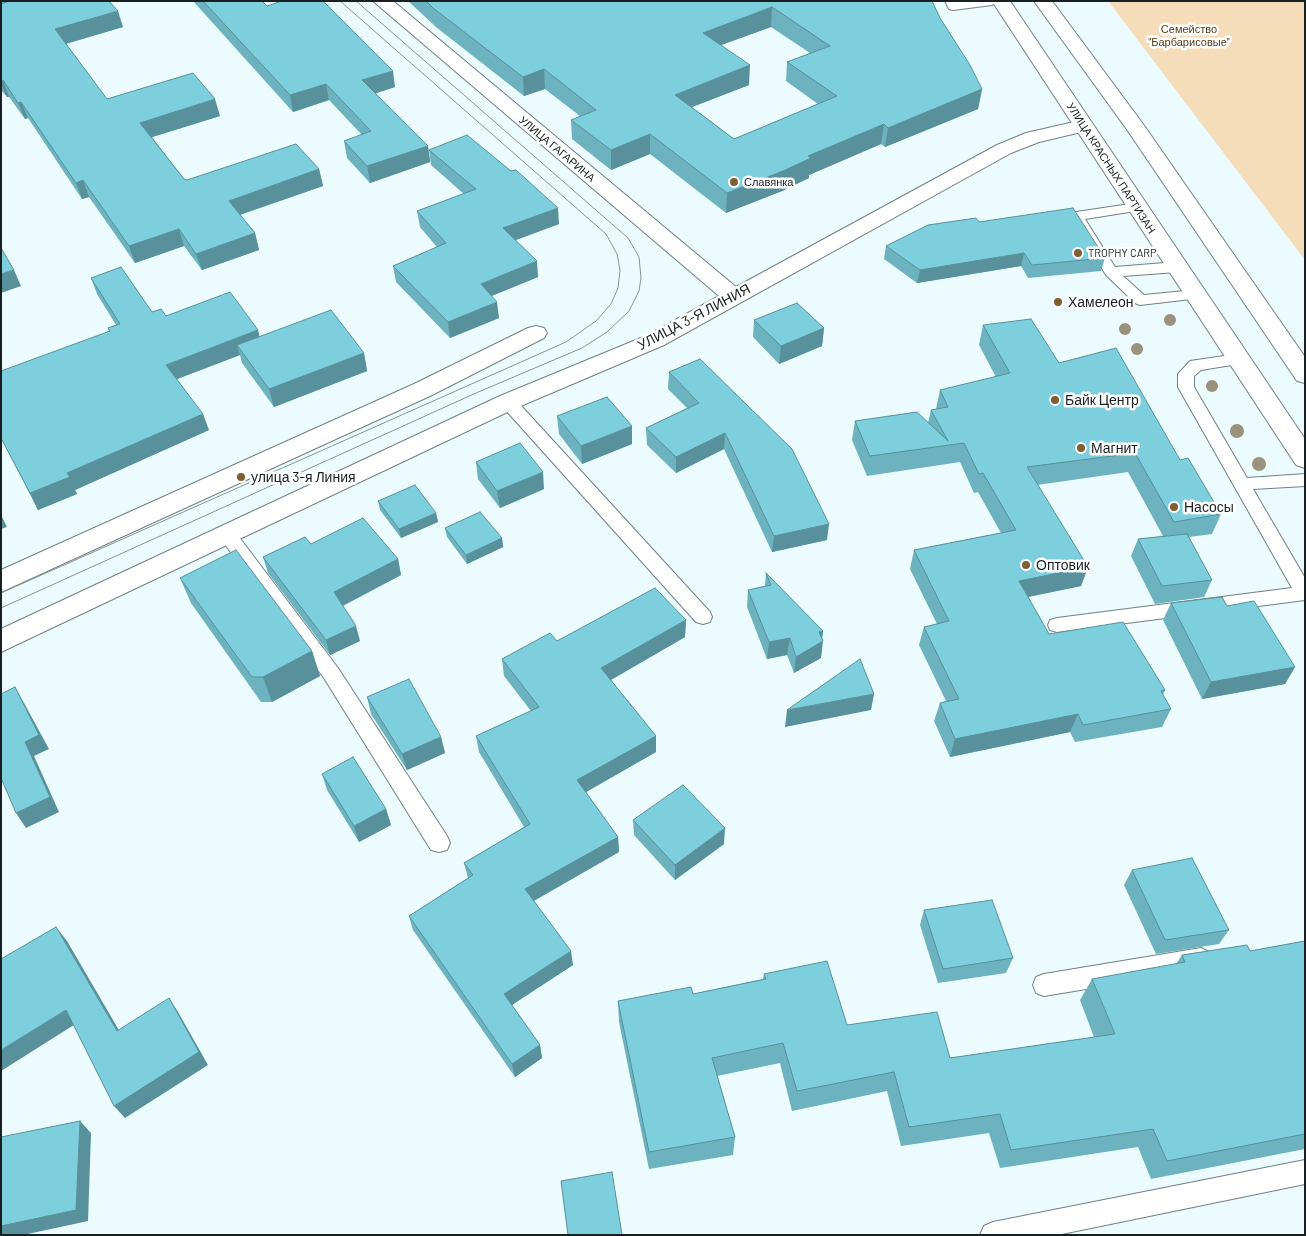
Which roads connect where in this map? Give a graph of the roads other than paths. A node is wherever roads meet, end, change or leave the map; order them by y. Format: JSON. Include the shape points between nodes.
{"nodes":[{"id":1,"x":382,"y":1,"type":"edge"},
{"id":2,"x":950,"y":1,"type":"edge"},
{"id":3,"x":992,"y":1,"type":"edge"},
{"id":4,"x":1001,"y":1,"type":"edge"},
{"id":5,"x":1043,"y":1,"type":"edge"},
{"id":6,"x":1083,"y":126,"type":"junction"},
{"id":7,"x":1137,"y":207,"type":"junction"},
{"id":8,"x":1177,"y":267,"type":"junction"},
{"id":9,"x":1111,"y":272,"type":"junction"},
{"id":10,"x":1195,"y":295,"type":"junction"},
{"id":11,"x":733,"y":296,"type":"junction"},
{"id":12,"x":536,"y":333,"type":"dead end"},
{"id":13,"x":1238,"y":359,"type":"junction"},
{"id":14,"x":1305,"y":375,"type":"edge"},
{"id":15,"x":508,"y":402,"type":"junction"},
{"id":16,"x":1305,"y":459,"type":"edge"},
{"id":17,"x":1305,"y":480,"type":"edge"},
{"id":18,"x":1242,"y":484,"type":"junction"},
{"id":19,"x":227,"y":534,"type":"junction"},
{"id":20,"x":1,"y":582,"type":"edge"},
{"id":21,"x":1304,"y":593,"type":"edge"},
{"id":22,"x":703,"y":617,"type":"dead end"},
{"id":23,"x":1057,"y":625,"type":"dead end"},
{"id":24,"x":1,"y":641,"type":"edge"},
{"id":25,"x":439,"y":843,"type":"dead end"},
{"id":26,"x":1218,"y":956,"type":"edge"},
{"id":27,"x":1044,"y":984,"type":"dead end"},
{"id":28,"x":1305,"y":1172,"type":"edge"},
{"id":29,"x":994,"y":1235,"type":"edge"}],
"edges":[{"from":1,"to":11,"type":"main road","name":"УЛИЦА ГАГАРИНА"},
{"from":2,"to":3,"type":"lane","via":[[953,6]]},
{"from":4,"to":6,"type":"main road","name":"УЛИЦА КРАСНЫХ ПАРТИЗАН"},
{"from":5,"to":14,"type":"main road","via":[[1136,128]]},
{"from":6,"to":7,"type":"main road","name":"УЛИЦА КРАСНЫХ ПАРТИЗАН"},
{"from":6,"to":11,"type":"main road","name":"УЛИЦА 3-Я ЛИНИЯ","via":[[1033,136],[1004,149]]},
{"from":7,"to":8,"type":"main road","name":"УЛИЦА КРАСНЫХ ПАРТИЗАН"},
{"from":7,"to":9,"type":"lane","via":[[1076,216]]},
{"from":8,"to":9,"type":"lane"},
{"from":8,"to":10,"type":"main road","name":"УЛИЦА КРАСНЫХ ПАРТИЗАН"},
{"from":9,"to":10,"type":"lane","via":[[1140,300]]},
{"from":10,"to":13,"type":"main road","name":"УЛИЦА КРАСНЫХ ПАРТИЗАН"},
{"from":11,"to":15,"type":"main road","name":"УЛИЦА 3-Я ЛИНИЯ","via":[[656,340]]},
{"from":12,"to":20,"type":"main road","via":[[422,390]]},
{"from":13,"to":16,"type":"main road","name":"УЛИЦА КРАСНЫХ ПАРТИЗАН"},
{"from":13,"to":18,"type":"lane","via":[[1196,365],[1186,374],[1186,387]]},
{"from":15,"to":19,"type":"main road","name":"УЛИЦА 3-Я ЛИНИЯ"},
{"from":15,"to":22,"type":"lane"},
{"from":17,"to":18,"type":"lane"},
{"from":18,"to":21,"type":"lane"},
{"from":19,"to":24,"type":"main road","name":"УЛИЦА 3-Я ЛИНИЯ"},
{"from":19,"to":25,"type":"lane","via":[[331,673]]},
{"from":21,"to":23,"type":"lane"},
{"from":26,"to":27,"type":"lane"},
{"from":28,"to":29,"type":"lane"}]}
